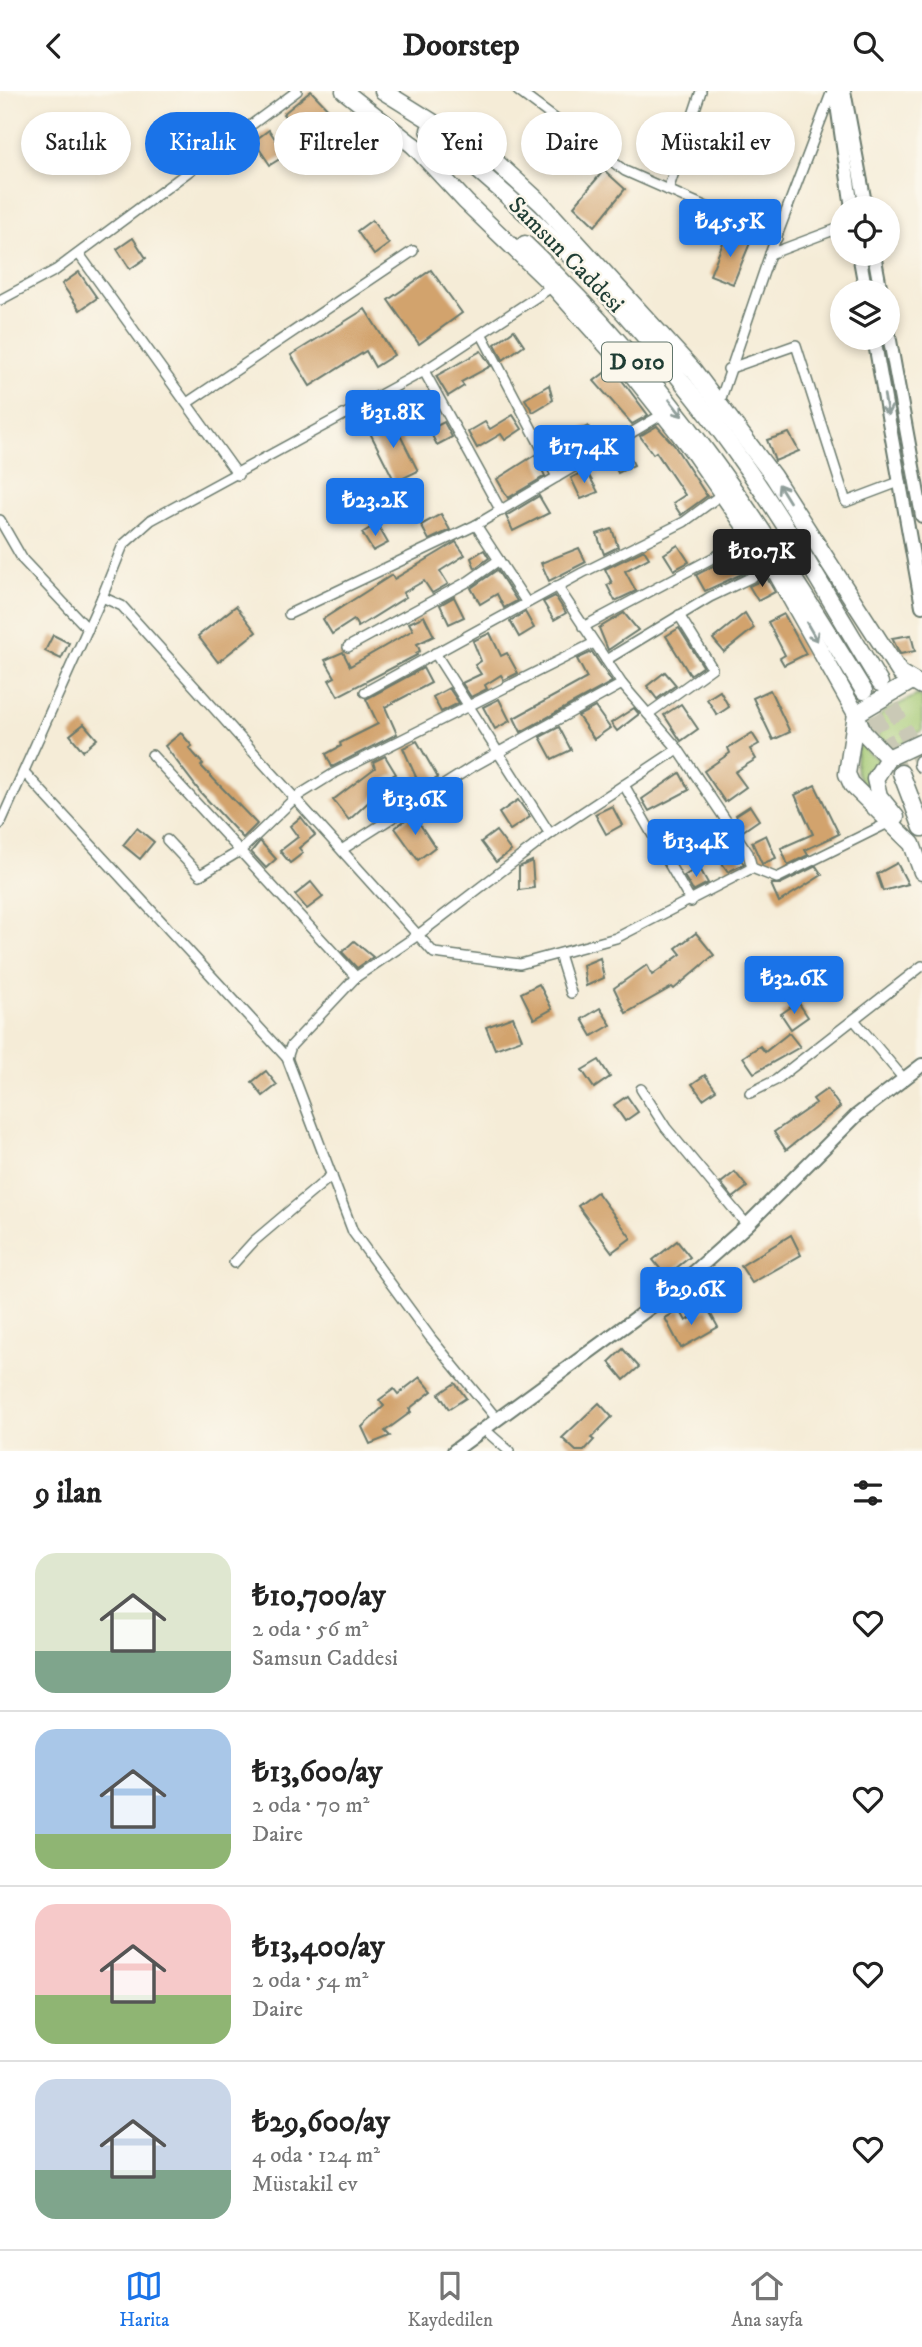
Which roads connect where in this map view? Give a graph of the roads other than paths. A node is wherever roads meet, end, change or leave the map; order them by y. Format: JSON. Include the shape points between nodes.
{"nodes":[{"id":1,"x":297,"y":91,"type":"edge"},
{"id":2,"x":344,"y":91,"type":"edge"},
{"id":3,"x":382,"y":91,"type":"edge"},
{"id":4,"x":518,"y":91,"type":"edge"},
{"id":5,"x":701,"y":91,"type":"edge"},
{"id":6,"x":834,"y":91,"type":"edge"},
{"id":7,"x":844,"y":91,"type":"edge"},
{"id":8,"x":413,"y":145,"type":"junction"},
{"id":9,"x":668,"y":190,"type":"junction"},
{"id":10,"x":850,"y":196,"type":"edge"},
{"id":11,"x":864,"y":196,"type":"edge"},
{"id":12,"x":830,"y":232,"type":"edge"},
{"id":13,"x":777,"y":238,"type":"junction"},
{"id":14,"x":412,"y":251,"type":"dead end"},
{"id":15,"x":79,"y":254,"type":"junction"},
{"id":16,"x":770,"y":254,"type":"junction"},
{"id":17,"x":553,"y":286,"type":"junction"},
{"id":18,"x":0,"y":300,"type":"edge"},
{"id":19,"x":482,"y":335,"type":"junction"},
{"id":20,"x":876,"y":350,"type":"edge"},
{"id":21,"x":893,"y":350,"type":"edge"},
{"id":22,"x":728,"y":369,"type":"junction"},
{"id":23,"x":424,"y":371,"type":"junction"},
{"id":24,"x":187,"y":403,"type":"junction"},
{"id":25,"x":719,"y":404,"type":"junction"},
{"id":26,"x":663,"y":414,"type":"junction"},
{"id":27,"x":917,"y":461,"type":"edge"},
{"id":28,"x":238,"y":475,"type":"junction"},
{"id":29,"x":557,"y":477,"type":"junction"},
{"id":30,"x":899,"y":482,"type":"junction"},
{"id":31,"x":722,"y":494,"type":"junction"},
{"id":32,"x":501,"y":511,"type":"junction"},
{"id":33,"x":922,"y":516,"type":"edge"},
{"id":34,"x":0,"y":520,"type":"edge"},
{"id":35,"x":476,"y":525,"type":"junction"},
{"id":36,"x":752,"y":537,"type":"junction"},
{"id":37,"x":499,"y":560,"type":"junction"},
{"id":38,"x":773,"y":567,"type":"junction"},
{"id":39,"x":557,"y":586,"type":"junction"},
{"id":40,"x":102,"y":597,"type":"junction"},
{"id":41,"x":527,"y":603,"type":"junction"},
{"id":42,"x":922,"y":606,"type":"edge"},
{"id":43,"x":289,"y":614,"type":"dead end"},
{"id":44,"x":679,"y":615,"type":"junction"},
{"id":45,"x":583,"y":627,"type":"junction"},
{"id":46,"x":88,"y":629,"type":"junction"},
{"id":47,"x":594,"y":643,"type":"junction"},
{"id":48,"x":348,"y":647,"type":"dead end"},
{"id":49,"x":435,"y":653,"type":"junction"},
{"id":50,"x":606,"y":660,"type":"junction"},
{"id":51,"x":919,"y":679,"type":"edge"},
{"id":52,"x":880,"y":683,"type":"tunnel mouth"},
{"id":53,"x":622,"y":684,"type":"junction"},
{"id":54,"x":864,"y":691,"type":"tunnel mouth"},
{"id":55,"x":365,"y":692,"type":"dead end"},
{"id":56,"x":469,"y":706,"type":"junction"},
{"id":57,"x":648,"y":714,"type":"junction"},
{"id":58,"x":856,"y":714,"type":"junction"},
{"id":59,"x":922,"y":742,"type":"edge"},
{"id":60,"x":678,"y":749,"type":"junction"},
{"id":61,"x":499,"y":751,"type":"junction"},
{"id":62,"x":152,"y":755,"type":"dead end"},
{"id":63,"x":888,"y":758,"type":"junction"},
{"id":64,"x":24,"y":772,"type":"junction"},
{"id":65,"x":901,"y":773,"type":"tunnel mouth"},
{"id":66,"x":624,"y":785,"type":"junction"},
{"id":67,"x":296,"y":797,"type":"junction"},
{"id":68,"x":890,"y":822,"type":"junction"},
{"id":69,"x":0,"y":824,"type":"edge"},
{"id":70,"x":922,"y":828,"type":"edge"},
{"id":71,"x":550,"y":834,"type":"junction"},
{"id":72,"x":167,"y":841,"type":"dead end"},
{"id":73,"x":343,"y":849,"type":"junction"},
{"id":74,"x":240,"y":851,"type":"junction"},
{"id":75,"x":752,"y":869,"type":"junction"},
{"id":76,"x":922,"y":871,"type":"edge"},
{"id":77,"x":691,"y":902,"type":"junction"},
{"id":78,"x":418,"y":935,"type":"junction"},
{"id":79,"x":559,"y":954,"type":"junction"},
{"id":80,"x":922,"y":966,"type":"edge"},
{"id":81,"x":356,"y":977,"type":"junction"},
{"id":82,"x":571,"y":993,"type":"dead end"},
{"id":83,"x":855,"y":1021,"type":"junction"},
{"id":84,"x":287,"y":1058,"type":"junction"},
{"id":85,"x":922,"y":1065,"type":"edge"},
{"id":86,"x":904,"y":1079,"type":"junction"},
{"id":87,"x":641,"y":1089,"type":"dead end"},
{"id":88,"x":750,"y":1093,"type":"dead end"},
{"id":89,"x":332,"y":1175,"type":"junction"},
{"id":90,"x":747,"y":1225,"type":"junction"},
{"id":91,"x":234,"y":1263,"type":"dead end"},
{"id":92,"x":497,"y":1419,"type":"junction"},
{"id":93,"x":484,"y":1429,"type":"junction"},
{"id":94,"x":454,"y":1451,"type":"edge"},
{"id":95,"x":509,"y":1451,"type":"edge"}],
"edges":[{"from":1,"to":15,"type":"street"},
{"from":2,"to":8,"type":"highway","name":"Samsun Caddesi","number":"D 010"},
{"from":3,"to":25,"type":"highway","via":[[495,161],[542,204]]},
{"from":3,"to":52,"type":"highway","name":"Samsun Caddesi","number":"D 010","via":[[517,203],[627,319],[702,408],[748,469]]},
{"from":4,"to":9,"type":"street","via":[[625,171]]},
{"from":5,"to":9,"type":"street"},
{"from":6,"to":10,"type":"main road"},
{"from":6,"to":13,"type":"street"},
{"from":7,"to":11,"type":"main road"},
{"from":8,"to":17,"type":"highway"},
{"from":8,"to":54,"type":"highway","name":"Samsun Caddesi","number":"D 010","one_way":true,"via":[[471,192],[559,276],[670,401],[744,500]]},
{"from":9,"to":13,"type":"street"},
{"from":12,"to":16,"type":"street"},
{"from":13,"to":16,"type":"street"},
{"from":14,"to":24,"type":"street"},
{"from":15,"to":18,"type":"street"},
{"from":15,"to":24,"type":"street"},
{"from":16,"to":22,"type":"street"},
{"from":17,"to":19,"type":"street"},
{"from":17,"to":26,"type":"highway"},
{"from":19,"to":23,"type":"street"},
{"from":19,"to":29,"type":"street"},
{"from":20,"to":30,"type":"main road","one_way":true},
{"from":21,"to":27,"type":"main road"},
{"from":22,"to":25,"type":"street"},
{"from":22,"to":30,"type":"street","via":[[796,345],[846,502]]},
{"from":23,"to":28,"type":"street"},
{"from":23,"to":32,"type":"street"},
{"from":24,"to":28,"type":"street"},
{"from":51,"to":25,"type":"highway","one_way":true,"via":[[900,673],[886,654],[773,476]]},
{"from":26,"to":29,"type":"street"},
{"from":26,"to":31,"type":"highway"},
{"from":27,"to":33,"type":"main road"},
{"from":28,"to":40,"type":"street","via":[[151,520],[122,545]]},
{"from":29,"to":32,"type":"street"},
{"from":30,"to":42,"type":"main road"},
{"from":31,"to":36,"type":"highway"},
{"from":31,"to":39,"type":"street","via":[[684,522]]},
{"from":32,"to":35,"type":"street"},
{"from":34,"to":46,"type":"street","via":[[23,560]]},
{"from":35,"to":37,"type":"street"},
{"from":35,"to":43,"type":"street"},
{"from":36,"to":38,"type":"highway"},
{"from":36,"to":45,"type":"street"},
{"from":37,"to":41,"type":"street"},
{"from":37,"to":48,"type":"street"},
{"from":38,"to":44,"type":"street"},
{"from":38,"to":58,"type":"highway","one_way":true},
{"from":39,"to":41,"type":"street"},
{"from":39,"to":45,"type":"street"},
{"from":40,"to":46,"type":"street"},
{"from":40,"to":67,"type":"street","via":[[122,606]]},
{"from":41,"to":49,"type":"street"},
{"from":44,"to":50,"type":"street"},
{"from":44,"to":57,"type":"street","via":[[712,668]]},
{"from":45,"to":47,"type":"street"},
{"from":46,"to":64,"type":"street"},
{"from":47,"to":50,"type":"street"},
{"from":47,"to":56,"type":"street"},
{"from":49,"to":55,"type":"street"},
{"from":49,"to":56,"type":"street"},
{"from":50,"to":53,"type":"street"},
{"from":51,"to":58,"type":"highway"},
{"from":53,"to":57,"type":"street"},
{"from":53,"to":61,"type":"street"},
{"from":56,"to":61,"type":"street"},
{"from":56,"to":67,"type":"street"},
{"from":57,"to":60,"type":"street"},
{"from":58,"to":63,"type":"highway","via":[[863,732]]},
{"from":58,"to":68,"type":"highway","via":[[847,773],[852,785]]},
{"from":59,"to":63,"type":"highway"},
{"from":60,"to":66,"type":"street"},
{"from":60,"to":75,"type":"street","via":[[748,853]]},
{"from":61,"to":71,"type":"street"},
{"from":61,"to":73,"type":"street"},
{"from":62,"to":74,"type":"street"},
{"from":63,"to":68,"type":"highway","via":[[874,779],[879,796],[897,816]]},
{"from":64,"to":69,"type":"street"},
{"from":64,"to":84,"type":"street"},
{"from":65,"to":70,"type":"highway"},
{"from":66,"to":71,"type":"street"},
{"from":66,"to":77,"type":"street"},
{"from":67,"to":73,"type":"street"},
{"from":67,"to":74,"type":"street"},
{"from":68,"to":75,"type":"street","via":[[777,878]]},
{"from":68,"to":76,"type":"highway","via":[[912,844]]},
{"from":71,"to":78,"type":"street"},
{"from":72,"to":74,"type":"street","via":[[200,875]]},
{"from":73,"to":78,"type":"street"},
{"from":74,"to":81,"type":"street"},
{"from":75,"to":77,"type":"street"},
{"from":77,"to":79,"type":"street","via":[[616,938]]},
{"from":78,"to":79,"type":"street","via":[[434,953],[520,964]]},
{"from":78,"to":81,"type":"street"},
{"from":79,"to":82,"type":"street"},
{"from":80,"to":83,"type":"street"},
{"from":81,"to":84,"type":"street","via":[[291,1046]]},
{"from":83,"to":86,"type":"street"},
{"from":83,"to":88,"type":"street","via":[[776,1080]]},
{"from":84,"to":89,"type":"street"},
{"from":85,"to":86,"type":"main road"},
{"from":86,"to":90,"type":"main road","via":[[858,1115]]},
{"from":87,"to":90,"type":"street","via":[[666,1128]]},
{"from":89,"to":91,"type":"street"},
{"from":89,"to":92,"type":"street","via":[[353,1231]]},
{"from":90,"to":92,"type":"main road","via":[[674,1290]]},
{"from":92,"to":93,"type":"main road"},
{"from":93,"to":94,"type":"main road"},
{"from":93,"to":95,"type":"street"}]}
